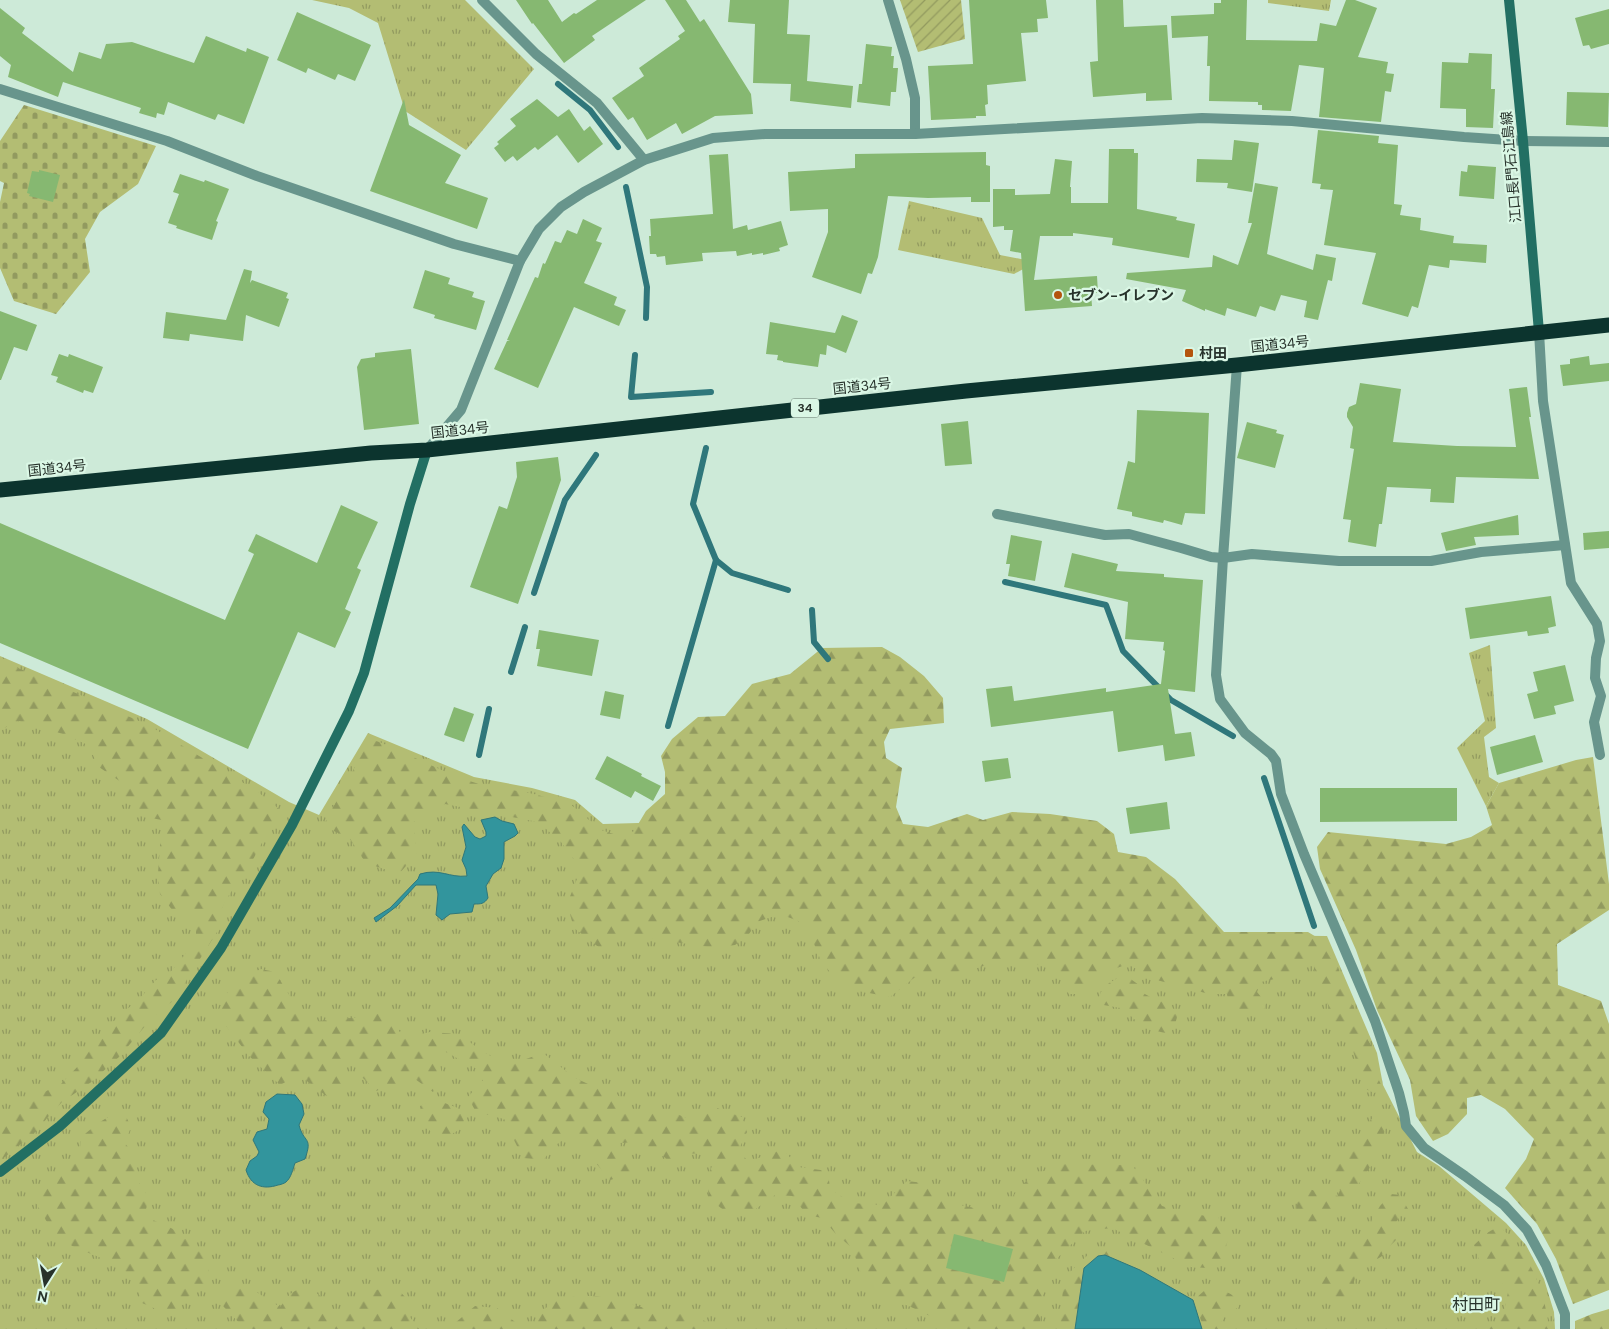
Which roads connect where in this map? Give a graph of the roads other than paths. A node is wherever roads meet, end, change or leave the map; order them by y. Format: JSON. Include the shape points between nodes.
{"nodes":[{"id":1,"x":482,"y":0,"type":"edge"},
{"id":2,"x":888,"y":0,"type":"edge"},
{"id":3,"x":1509,"y":0,"type":"edge"},
{"id":4,"x":0,"y":89,"type":"edge"},
{"id":5,"x":915,"y":134,"type":"junction"},
{"id":6,"x":1523,"y":141,"type":"junction"},
{"id":7,"x":1609,"y":142,"type":"edge"},
{"id":8,"x":644,"y":160,"type":"junction"},
{"id":9,"x":520,"y":261,"type":"junction"},
{"id":10,"x":1609,"y":325,"type":"edge"},
{"id":11,"x":1539,"y":332,"type":"junction"},
{"id":12,"x":1238,"y":365,"type":"junction"},
{"id":13,"x":427,"y":450,"type":"junction"},
{"id":14,"x":0,"y":490,"type":"edge"},
{"id":15,"x":996,"y":514,"type":"dead end"},
{"id":16,"x":1565,"y":544,"type":"junction"},
{"id":17,"x":1223,"y":558,"type":"junction"},
{"id":18,"x":1605,"y":697,"type":"edge"},
{"id":19,"x":1600,"y":755,"type":"dead end"},
{"id":20,"x":0,"y":1172,"type":"edge"},
{"id":21,"x":1565,"y":1329,"type":"edge"}],
"edges":[{"from":1,"to":8,"type":"street","via":[[536,54],[597,102]]},
{"from":2,"to":5,"type":"street","via":[[915,98]]},
{"from":3,"to":6,"type":"street","name":"江口長門石江島線"},
{"from":4,"to":9,"type":"street","via":[[167,141],[257,176],[454,244]]},
{"from":5,"to":6,"type":"street","via":[[1202,118],[1292,121]]},
{"from":5,"to":8,"type":"street","via":[[765,134],[713,138]]},
{"from":6,"to":7,"type":"street"},
{"from":6,"to":11,"type":"street","name":"江口長門石江島線"},
{"from":8,"to":9,"type":"street","via":[[561,208],[539,229]]},
{"from":9,"to":13,"type":"street","via":[[461,410]]},
{"from":10,"to":11,"type":"highway","name":"国道34号","number":"34"},
{"from":11,"to":12,"type":"highway","name":"国道34号","number":"34"},
{"from":11,"to":16,"type":"street","via":[[1543,401]]},
{"from":12,"to":13,"type":"highway","name":"国道34号","number":"34"},
{"from":12,"to":17,"type":"street"},
{"from":13,"to":14,"type":"highway","name":"国道34号","number":"34"},
{"from":13,"to":20,"type":"street","via":[[364,673],[349,711],[292,825],[221,948],[161,1033],[60,1126]]},
{"from":15,"to":17,"type":"street","via":[[1105,535],[1129,534],[1211,558]]},
{"from":16,"to":17,"type":"street","via":[[1481,552],[1431,561],[1339,561],[1252,554]]},
{"from":16,"to":18,"type":"street","via":[[1571,583],[1597,624],[1600,641],[1595,678]]},
{"from":17,"to":21,"type":"street","via":[[1216,675],[1220,699],[1245,733],[1276,761],[1281,794],[1375,1021],[1399,1093],[1406,1126],[1424,1148],[1504,1205],[1527,1230],[1546,1265],[1565,1314]]},
{"from":18,"to":19,"type":"street","via":[[1594,722]]}]}
